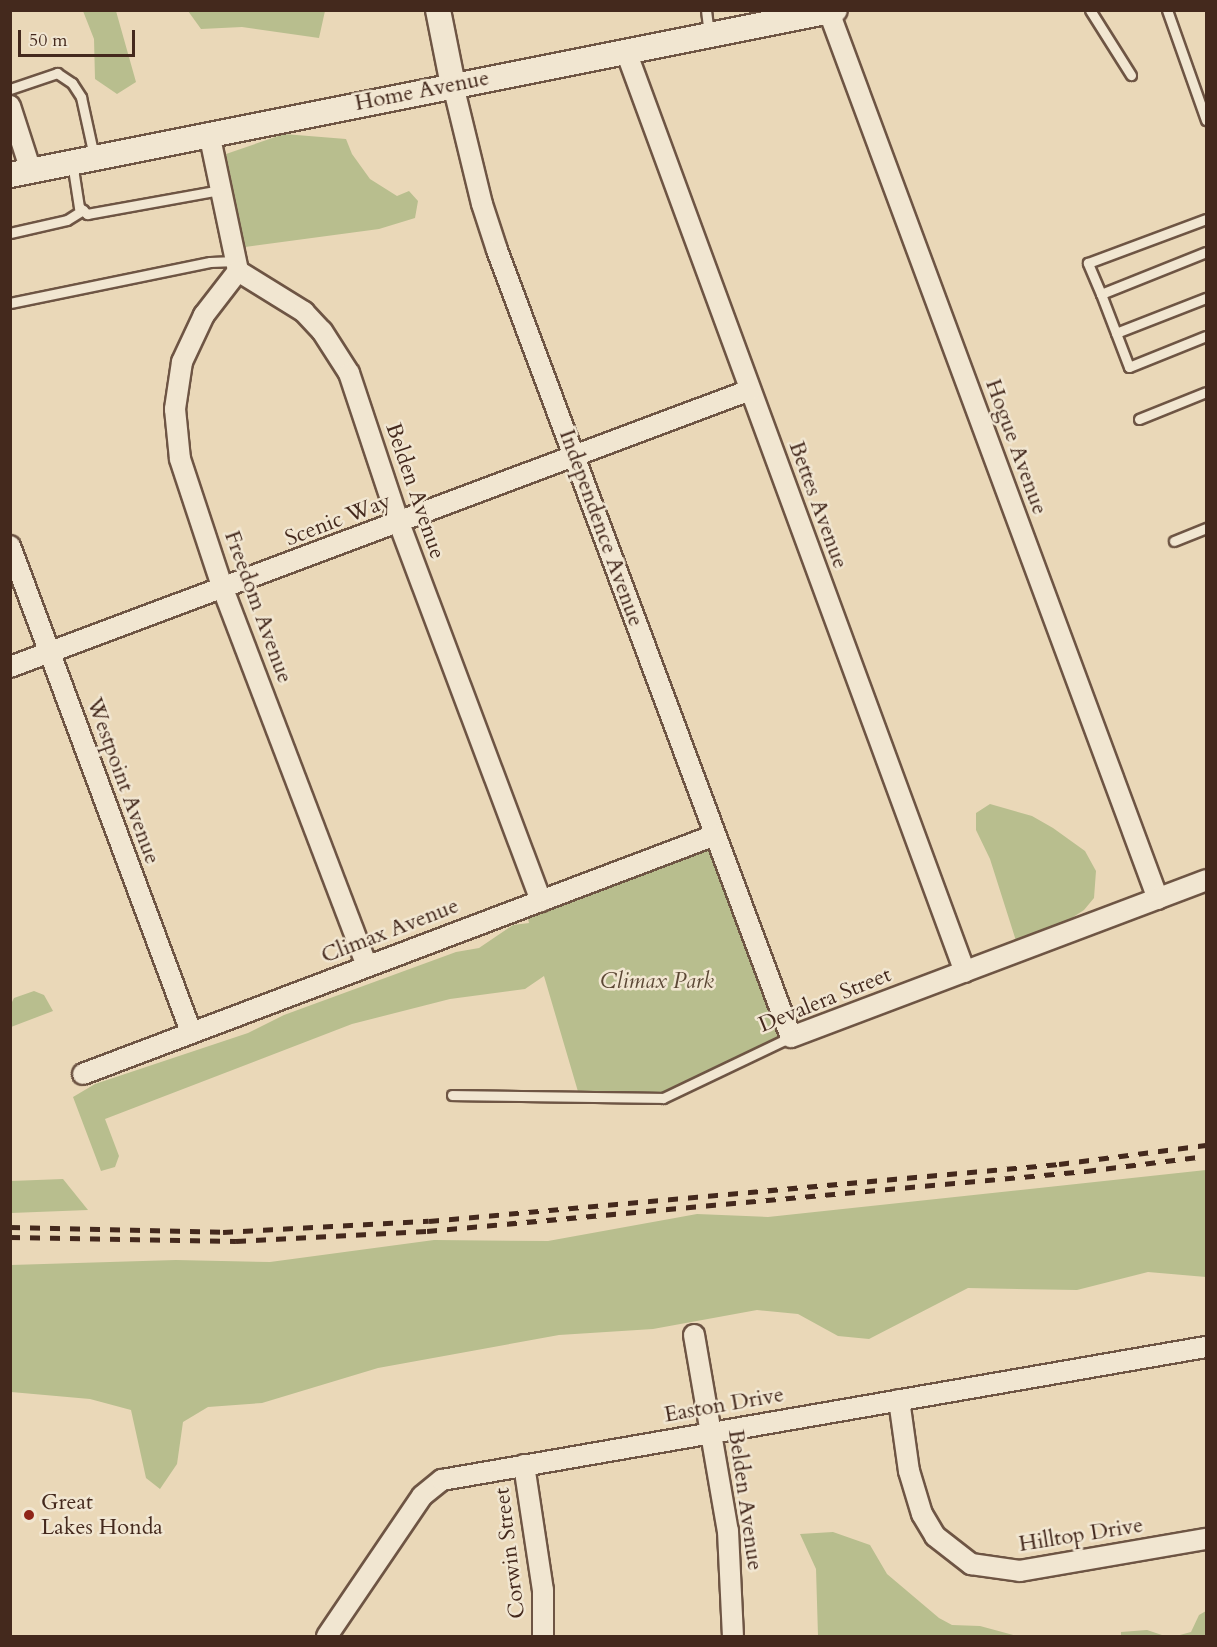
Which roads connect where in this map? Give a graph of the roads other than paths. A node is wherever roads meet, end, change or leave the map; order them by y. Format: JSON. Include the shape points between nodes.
{"nodes":[{"id":1,"x":438,"y":10,"type":"edge"},
{"id":2,"x":706,"y":10,"type":"edge"},
{"id":3,"x":1090,"y":10,"type":"edge"},
{"id":4,"x":1167,"y":10,"type":"edge"},
{"id":5,"x":831,"y":11,"type":"edge"},
{"id":6,"x":760,"y":18,"type":"edge"},
{"id":7,"x":709,"y":37,"type":"junction"},
{"id":8,"x":627,"y":54,"type":"junction"},
{"id":9,"x":1131,"y":75,"type":"dead end"},
{"id":10,"x":453,"y":85,"type":"junction"},
{"id":11,"x":10,"y":89,"type":"edge"},
{"id":12,"x":10,"y":106,"type":"edge"},
{"id":13,"x":1206,"y":120,"type":"edge"},
{"id":14,"x":209,"y":134,"type":"junction"},
{"id":15,"x":83,"y":160,"type":"junction"},
{"id":16,"x":21,"y":173,"type":"edge"},
{"id":17,"x":221,"y":190,"type":"junction"},
{"id":18,"x":83,"y":210,"type":"junction"},
{"id":19,"x":1206,"y":219,"type":"edge"},
{"id":20,"x":10,"y":232,"type":"edge"},
{"id":21,"x":1206,"y":252,"type":"edge"},
{"id":22,"x":237,"y":266,"type":"junction"},
{"id":23,"x":1101,"y":294,"type":"junction"},
{"id":24,"x":1206,"y":298,"type":"edge"},
{"id":25,"x":10,"y":303,"type":"edge"},
{"id":26,"x":1116,"y":333,"type":"junction"},
{"id":27,"x":1206,"y":336,"type":"edge"},
{"id":28,"x":750,"y":390,"type":"junction"},
{"id":29,"x":1206,"y":392,"type":"edge"},
{"id":30,"x":1139,"y":419,"type":"dead end"},
{"id":31,"x":573,"y":457,"type":"junction"},
{"id":32,"x":399,"y":523,"type":"junction"},
{"id":33,"x":1206,"y":528,"type":"edge"},
{"id":34,"x":1174,"y":541,"type":"dead end"},
{"id":35,"x":10,"y":546,"type":"edge"},
{"id":36,"x":223,"y":589,"type":"junction"},
{"id":37,"x":48,"y":653,"type":"junction"},
{"id":38,"x":10,"y":667,"type":"edge"},
{"id":39,"x":715,"y":835,"type":"junction"},
{"id":40,"x":1206,"y":880,"type":"edge"},
{"id":41,"x":1158,"y":899,"type":"junction"},
{"id":42,"x":541,"y":901,"type":"junction"},
{"id":43,"x":366,"y":964,"type":"junction"},
{"id":44,"x":965,"y":972,"type":"junction"},
{"id":45,"x":191,"y":1032,"type":"junction"},
{"id":46,"x":791,"y":1037,"type":"junction"},
{"id":47,"x":83,"y":1074,"type":"dead end"},
{"id":48,"x":452,"y":1095,"type":"dead end"},
{"id":49,"x":694,"y":1335,"type":"dead end"},
{"id":50,"x":1206,"y":1347,"type":"edge"},
{"id":51,"x":899,"y":1400,"type":"junction"},
{"id":52,"x":711,"y":1431,"type":"junction"},
{"id":53,"x":524,"y":1465,"type":"junction"},
{"id":54,"x":1206,"y":1539,"type":"edge"},
{"id":55,"x":327,"y":1636,"type":"edge"},
{"id":56,"x":543,"y":1636,"type":"edge"},
{"id":57,"x":733,"y":1636,"type":"edge"}],
"edges":[{"from":1,"to":10,"type":"street","name":"Independence Avenue"},
{"from":2,"to":7,"type":"lane"},
{"from":3,"to":9,"type":"lane"},
{"from":4,"to":13,"type":"lane"},
{"from":5,"to":6,"type":"street","name":"Home Avenue"},
{"from":5,"to":41,"type":"street","name":"Hogue Avenue"},
{"from":6,"to":7,"type":"street","name":"Home Avenue"},
{"from":7,"to":8,"type":"street","name":"Home Avenue"},
{"from":8,"to":10,"type":"street","name":"Home Avenue"},
{"from":8,"to":28,"type":"street","name":"Bettes Avenue"},
{"from":10,"to":14,"type":"street","name":"Home Avenue"},
{"from":10,"to":31,"type":"street","name":"Independence Avenue","via":[[482,204]]},
{"from":11,"to":15,"type":"lane","via":[[57,73],[72,83],[81,97]]},
{"from":12,"to":16,"type":"street"},
{"from":14,"to":15,"type":"street","name":"Home Avenue"},
{"from":14,"to":17,"type":"street"},
{"from":15,"to":16,"type":"street","name":"Home Avenue"},
{"from":15,"to":18,"type":"lane","via":[[79,207]]},
{"from":17,"to":18,"type":"lane","via":[[87,214]]},
{"from":17,"to":22,"type":"street"},
{"from":18,"to":20,"type":"lane","via":[[67,220]]},
{"from":19,"to":23,"type":"lane","via":[[1088,262]]},
{"from":21,"to":23,"type":"lane"},
{"from":22,"to":25,"type":"lane","via":[[210,262]]},
{"from":22,"to":32,"type":"street","name":"Belden Avenue","via":[[304,312],[337,352],[358,396]]},
{"from":22,"to":36,"type":"street","name":"Freedom Avenue","via":[[195,332],[182,362],[175,409],[180,459]]},
{"from":23,"to":26,"type":"lane"},
{"from":24,"to":26,"type":"lane"},
{"from":26,"to":27,"type":"lane","via":[[1129,367]]},
{"from":28,"to":31,"type":"street","name":"Scenic Way"},
{"from":28,"to":44,"type":"street","name":"Bettes Avenue"},
{"from":29,"to":30,"type":"lane"},
{"from":31,"to":32,"type":"street","name":"Scenic Way"},
{"from":31,"to":39,"type":"street","name":"Independence Avenue"},
{"from":32,"to":36,"type":"street","name":"Scenic Way"},
{"from":32,"to":42,"type":"street","name":"Belden Avenue"},
{"from":33,"to":34,"type":"lane"},
{"from":35,"to":37,"type":"street","name":"Westpoint Avenue"},
{"from":36,"to":37,"type":"street","name":"Scenic Way"},
{"from":36,"to":43,"type":"street","name":"Freedom Avenue"},
{"from":37,"to":38,"type":"street","name":"Scenic Way"},
{"from":37,"to":45,"type":"street","name":"Westpoint Avenue"},
{"from":39,"to":42,"type":"street","name":"Climax Avenue"},
{"from":39,"to":46,"type":"street","name":"Independence Avenue"},
{"from":40,"to":41,"type":"street","name":"Devalera Street"},
{"from":41,"to":44,"type":"street","name":"Devalera Street"},
{"from":42,"to":43,"type":"street","name":"Climax Avenue"},
{"from":43,"to":45,"type":"street","name":"Climax Avenue"},
{"from":44,"to":46,"type":"street","name":"Devalera Street"},
{"from":45,"to":47,"type":"street","name":"Climax Avenue"},
{"from":46,"to":48,"type":"lane","name":"Devalera Street","via":[[663,1098]]},
{"from":49,"to":52,"type":"street","name":"Belden Avenue"},
{"from":50,"to":51,"type":"street","name":"Easton Drive"},
{"from":51,"to":52,"type":"street","name":"Easton Drive"},
{"from":51,"to":54,"type":"street","name":"Hilltop Drive","via":[[909,1471],[922,1514],[935,1536],[970,1564],[1020,1571]]},
{"from":52,"to":53,"type":"street","name":"Easton Drive"},
{"from":52,"to":57,"type":"street","name":"Belden Avenue","via":[[732,1569]]},
{"from":53,"to":55,"type":"street","name":"Easton Drive","via":[[453,1477],[431,1486]]},
{"from":53,"to":56,"type":"street","name":"Corwin Street","via":[[542,1581]]}]}
